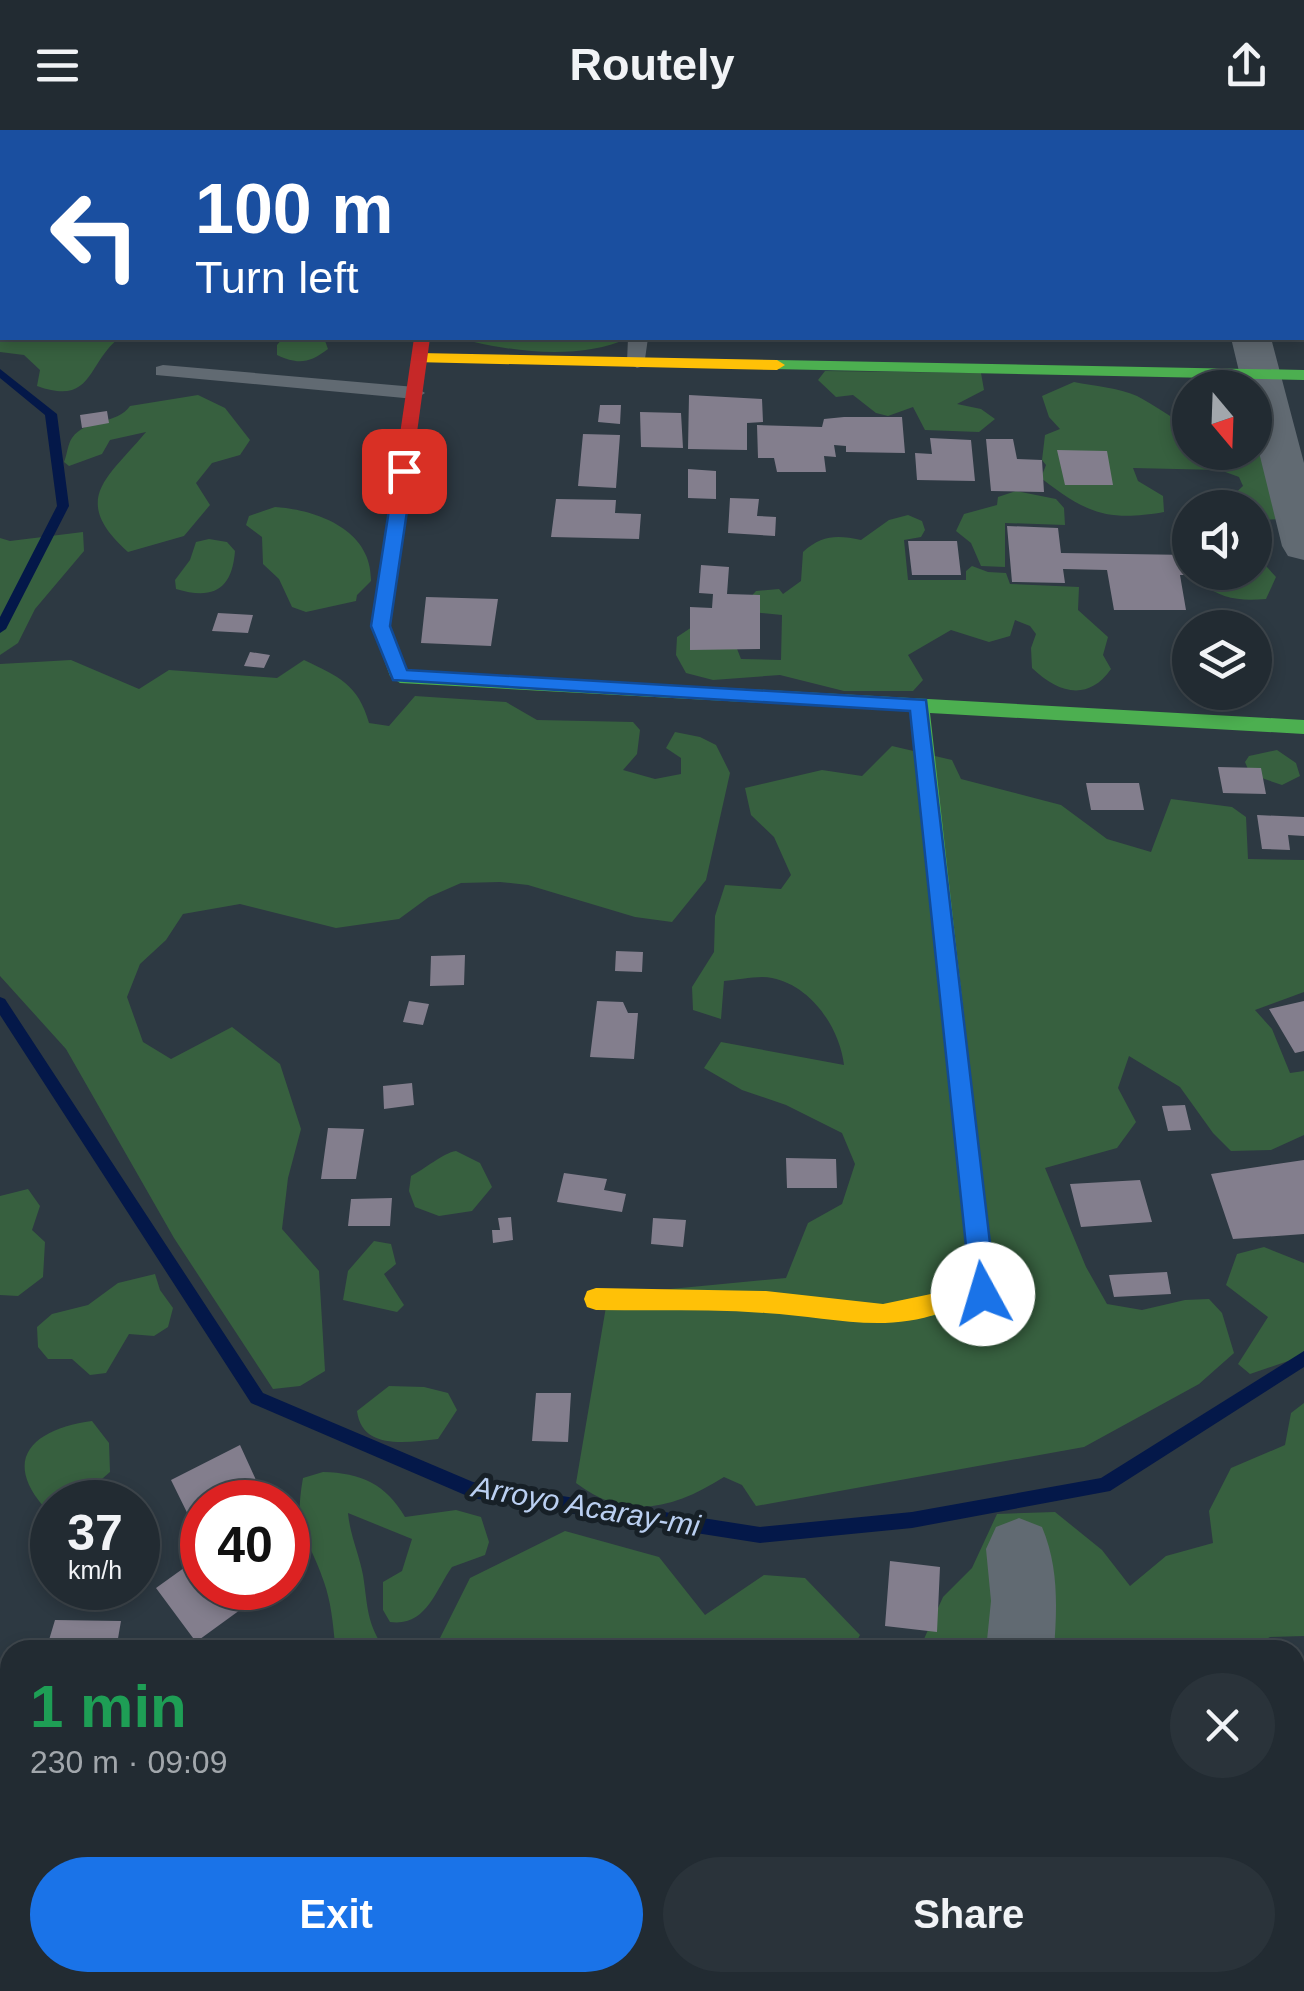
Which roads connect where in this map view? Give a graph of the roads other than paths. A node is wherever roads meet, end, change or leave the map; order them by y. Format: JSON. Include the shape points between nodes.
{"nodes":[{"id":1,"x":638,"y":340,"type":"edge"},
{"id":2,"x":421,"y":348,"type":"edge"},
{"id":3,"x":1255,"y":356,"type":"edge"},
{"id":4,"x":638,"y":362,"type":"junction"},
{"id":5,"x":162,"y":371,"type":"dead end"},
{"id":6,"x":1304,"y":375,"type":"edge"},
{"id":7,"x":415,"y":393,"type":"junction"},
{"id":8,"x":1304,"y":546,"type":"edge"},
{"id":9,"x":919,"y":705,"type":"junction"},
{"id":10,"x":1304,"y":727,"type":"edge"},
{"id":11,"x":596,"y":1299,"type":"dead end"},
{"id":12,"x":1019,"y":1550,"type":"dead end"},
{"id":13,"x":1021,"y":1640,"type":"edge"}],
"edges":[{"from":1,"to":4,"type":"lane"},
{"from":2,"to":4,"type":"street"},
{"from":2,"to":7,"type":"street"},
{"from":3,"to":4,"type":"street"},
{"from":3,"to":6,"type":"street"},
{"from":3,"to":8,"type":"street"},
{"from":5,"to":7,"type":"lane"},
{"from":7,"to":9,"type":"street","via":[[381,626],[400,676]]},
{"from":9,"to":10,"type":"street"},
{"from":9,"to":11,"type":"street","via":[[983,1294],[883,1315],[766,1302]]},
{"from":12,"to":13,"type":"street"}]}
